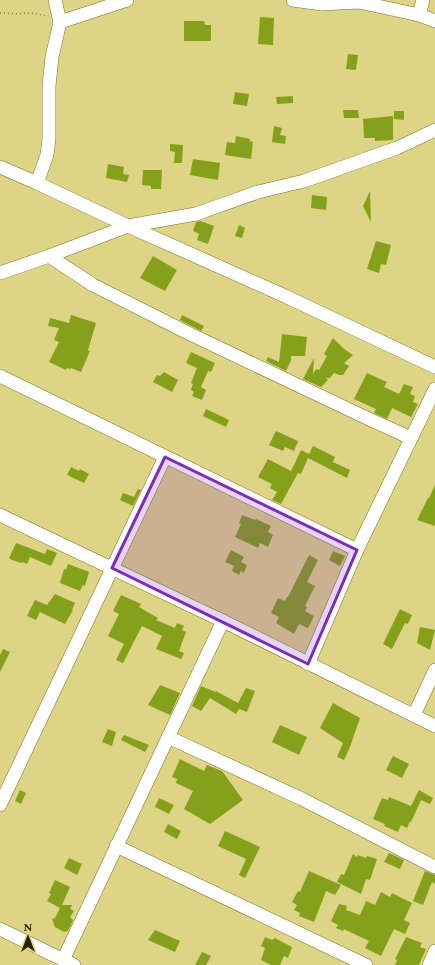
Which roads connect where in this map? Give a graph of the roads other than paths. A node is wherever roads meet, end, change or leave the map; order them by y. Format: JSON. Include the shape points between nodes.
{"nodes":[{"id":1,"x":55,"y":0,"type":"edge"},
{"id":2,"x":127,"y":0,"type":"edge"},
{"id":3,"x":293,"y":0,"type":"edge"},
{"id":4,"x":423,"y":0,"type":"edge"},
{"id":5,"x":309,"y":2,"type":"edge"},
{"id":6,"x":419,"y":15,"type":"junction"},
{"id":7,"x":435,"y":21,"type":"edge"},
{"id":8,"x":60,"y":22,"type":"junction"},
{"id":9,"x":435,"y":130,"type":"edge"},
{"id":10,"x":0,"y":167,"type":"edge"},
{"id":11,"x":37,"y":182,"type":"junction"},
{"id":12,"x":128,"y":226,"type":"junction"},
{"id":13,"x":49,"y":256,"type":"junction"},
{"id":14,"x":0,"y":273,"type":"edge"},
{"id":15,"x":435,"y":367,"type":"edge"},
{"id":16,"x":0,"y":376,"type":"edge"},
{"id":17,"x":435,"y":389,"type":"edge"},
{"id":18,"x":411,"y":438,"type":"junction"},
{"id":19,"x":165,"y":457,"type":"junction"},
{"id":20,"x":1,"y":518,"type":"edge"},
{"id":21,"x":357,"y":550,"type":"junction"},
{"id":22,"x":112,"y":568,"type":"junction"},
{"id":23,"x":223,"y":621,"type":"junction"},
{"id":24,"x":308,"y":664,"type":"junction"},
{"id":25,"x":435,"y":670,"type":"edge"},
{"id":26,"x":414,"y":716,"type":"junction"},
{"id":27,"x":435,"y":726,"type":"edge"},
{"id":28,"x":168,"y":737,"type":"junction"},
{"id":29,"x":0,"y":805,"type":"edge"},
{"id":30,"x":116,"y":846,"type":"junction"},
{"id":31,"x":435,"y":867,"type":"edge"},
{"id":32,"x":0,"y":930,"type":"edge"},
{"id":33,"x":435,"y":951,"type":"edge"},
{"id":34,"x":68,"y":962,"type":"edge"},
{"id":35,"x":366,"y":965,"type":"edge"},
{"id":36,"x":428,"y":965,"type":"edge"}],
"edges":[{"from":1,"to":8,"type":"street"},
{"from":2,"to":8,"type":"street"},
{"from":3,"to":5,"type":"street"},
{"from":4,"to":6,"type":"street"},
{"from":5,"to":6,"type":"street","via":[[359,2]]},
{"from":6,"to":7,"type":"street"},
{"from":8,"to":11,"type":"street","via":[[49,86],[47,155]]},
{"from":9,"to":12,"type":"street","via":[[396,148],[304,181],[258,192],[196,214]]},
{"from":10,"to":11,"type":"street"},
{"from":11,"to":12,"type":"street"},
{"from":12,"to":13,"type":"street"},
{"from":12,"to":15,"type":"street"},
{"from":13,"to":14,"type":"street"},
{"from":13,"to":18,"type":"street","via":[[93,285],[190,334]]},
{"from":16,"to":19,"type":"street"},
{"from":17,"to":18,"type":"street"},
{"from":18,"to":21,"type":"street"},
{"from":19,"to":21,"type":"street"},
{"from":19,"to":22,"type":"street"},
{"from":20,"to":22,"type":"street"},
{"from":21,"to":24,"type":"street"},
{"from":22,"to":23,"type":"street"},
{"from":22,"to":29,"type":"street"},
{"from":23,"to":24,"type":"street"},
{"from":23,"to":28,"type":"street"},
{"from":24,"to":26,"type":"street"},
{"from":25,"to":26,"type":"street"},
{"from":26,"to":27,"type":"street"},
{"from":28,"to":30,"type":"street"},
{"from":28,"to":31,"type":"street","via":[[295,796]]},
{"from":30,"to":34,"type":"street"},
{"from":30,"to":35,"type":"street"},
{"from":32,"to":34,"type":"street"},
{"from":33,"to":36,"type":"street"}]}
